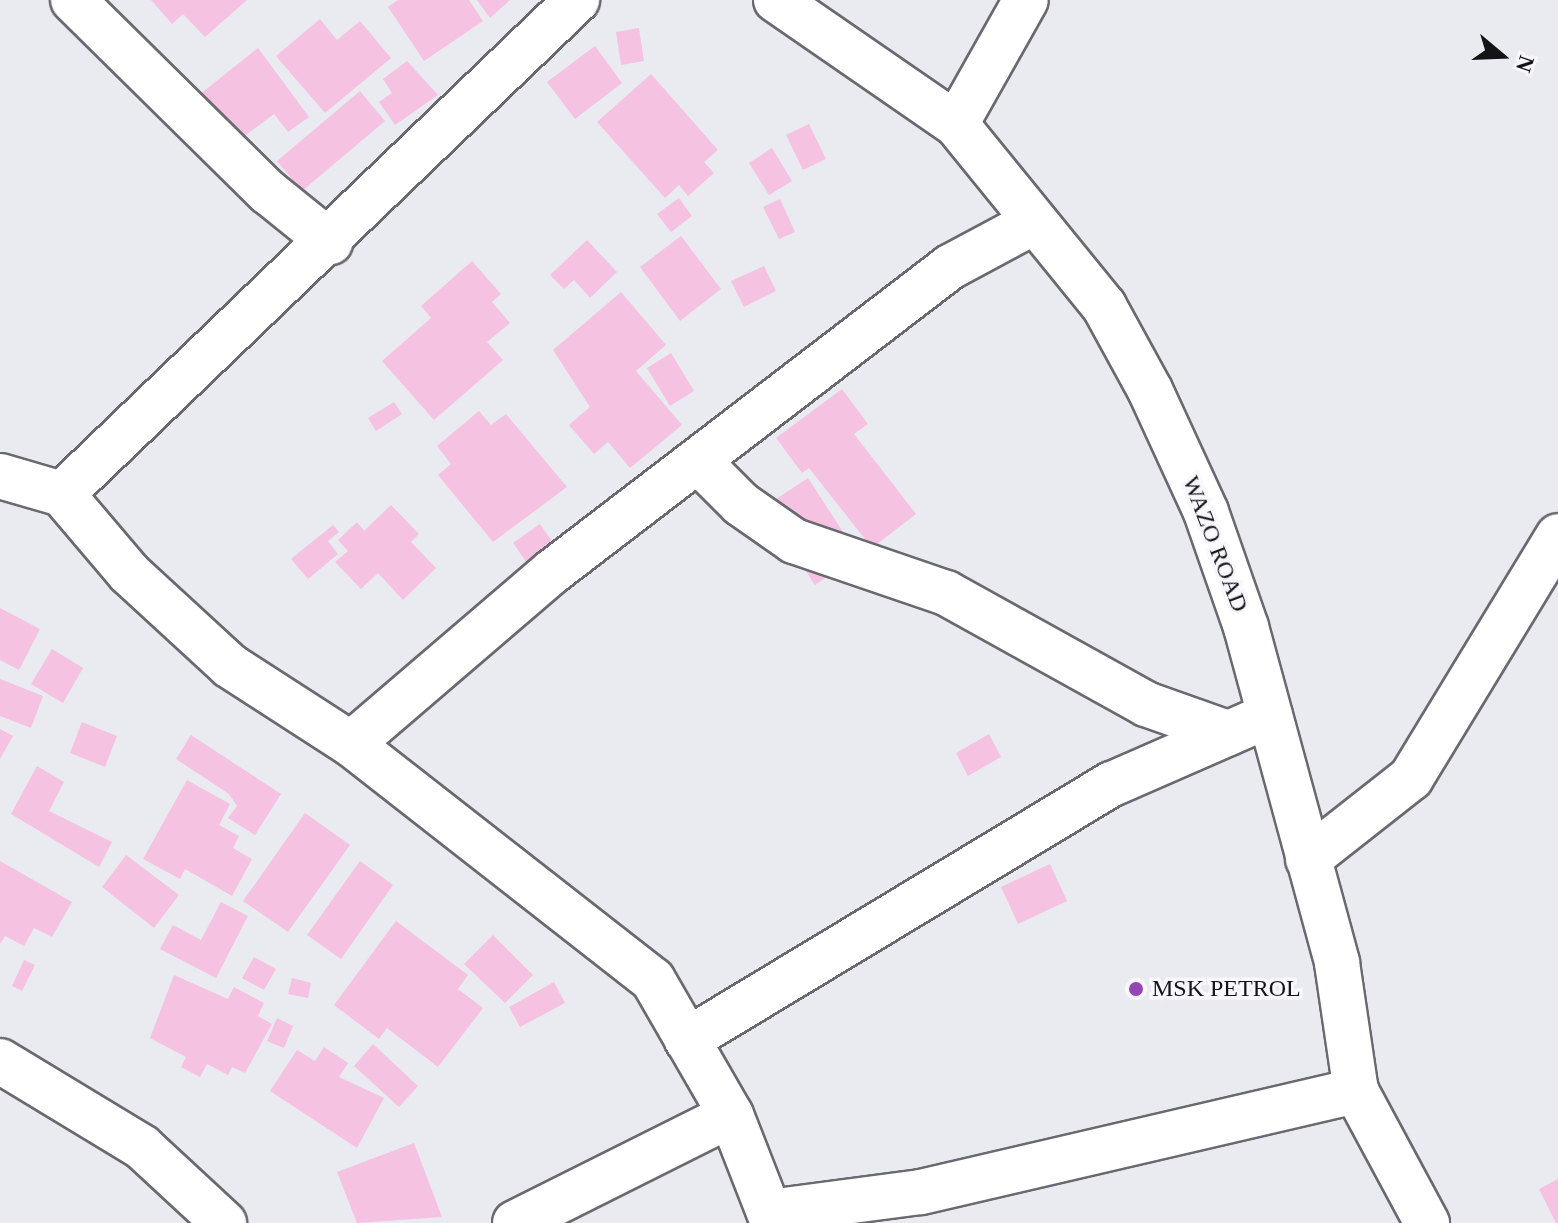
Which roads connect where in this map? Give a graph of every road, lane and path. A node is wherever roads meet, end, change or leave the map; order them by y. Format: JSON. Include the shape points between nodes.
{"nodes":[{"id":1,"x":73,"y":0,"type":"edge"},
{"id":2,"x":577,"y":0,"type":"edge"},
{"id":3,"x":776,"y":0,"type":"edge"},
{"id":4,"x":1026,"y":0,"type":"edge"},
{"id":5,"x":956,"y":124,"type":"junction"},
{"id":6,"x":1034,"y":222,"type":"junction"},
{"id":7,"x":330,"y":242,"type":"junction"},
{"id":8,"x":699,"y":462,"type":"junction"},
{"id":9,"x":0,"y":476,"type":"edge"},
{"id":10,"x":62,"y":494,"type":"junction"},
{"id":11,"x":1558,"y":536,"type":"edge"},
{"id":12,"x":1270,"y":715,"type":"junction"},
{"id":13,"x":1228,"y":733,"type":"junction"},
{"id":14,"x":351,"y":744,"type":"junction"},
{"id":15,"x":1308,"y":859,"type":"junction"},
{"id":16,"x":687,"y":1040,"type":"junction"},
{"id":17,"x":0,"y":1061,"type":"edge"},
{"id":18,"x":1356,"y":1091,"type":"junction"},
{"id":19,"x":731,"y":1115,"type":"junction"},
{"id":20,"x":771,"y":1218,"type":"edge"},
{"id":21,"x":224,"y":1223,"type":"edge"},
{"id":22,"x":515,"y":1223,"type":"edge"},
{"id":23,"x":1427,"y":1223,"type":"edge"}],
"edges":[{"from":1,"to":7,"type":"street","via":[[268,192]]},
{"from":2,"to":7,"type":"street"},
{"from":3,"to":5,"type":"street","name":"WAZO ROAD"},
{"from":4,"to":5,"type":"street"},
{"from":5,"to":6,"type":"street","name":"WAZO ROAD"},
{"from":6,"to":8,"type":"street","via":[[950,267]]},
{"from":6,"to":12,"type":"street","name":"WAZO ROAD","via":[[1104,306],[1150,390],[1206,512]]},
{"from":7,"to":10,"type":"street"},
{"from":8,"to":13,"type":"street","via":[[750,512],[794,541],[946,593],[1146,704]]},
{"from":8,"to":14,"type":"street","via":[[553,571]]},
{"from":9,"to":10,"type":"street"},
{"from":10,"to":14,"type":"street","via":[[129,573],[230,666]]},
{"from":11,"to":15,"type":"street","via":[[1411,778]]},
{"from":12,"to":13,"type":"street"},
{"from":12,"to":15,"type":"street","name":"WAZO ROAD"},
{"from":13,"to":16,"type":"street","via":[[1112,784]]},
{"from":14,"to":16,"type":"street","via":[[653,980]]},
{"from":15,"to":18,"type":"street","name":"WAZO ROAD","via":[[1337,963]]},
{"from":16,"to":19,"type":"street"},
{"from":17,"to":21,"type":"street","via":[[142,1147]]},
{"from":18,"to":20,"type":"street","via":[[921,1192]]},
{"from":18,"to":23,"type":"street","name":"WAZO ROAD"},
{"from":19,"to":20,"type":"street"},
{"from":19,"to":22,"type":"street"}]}
